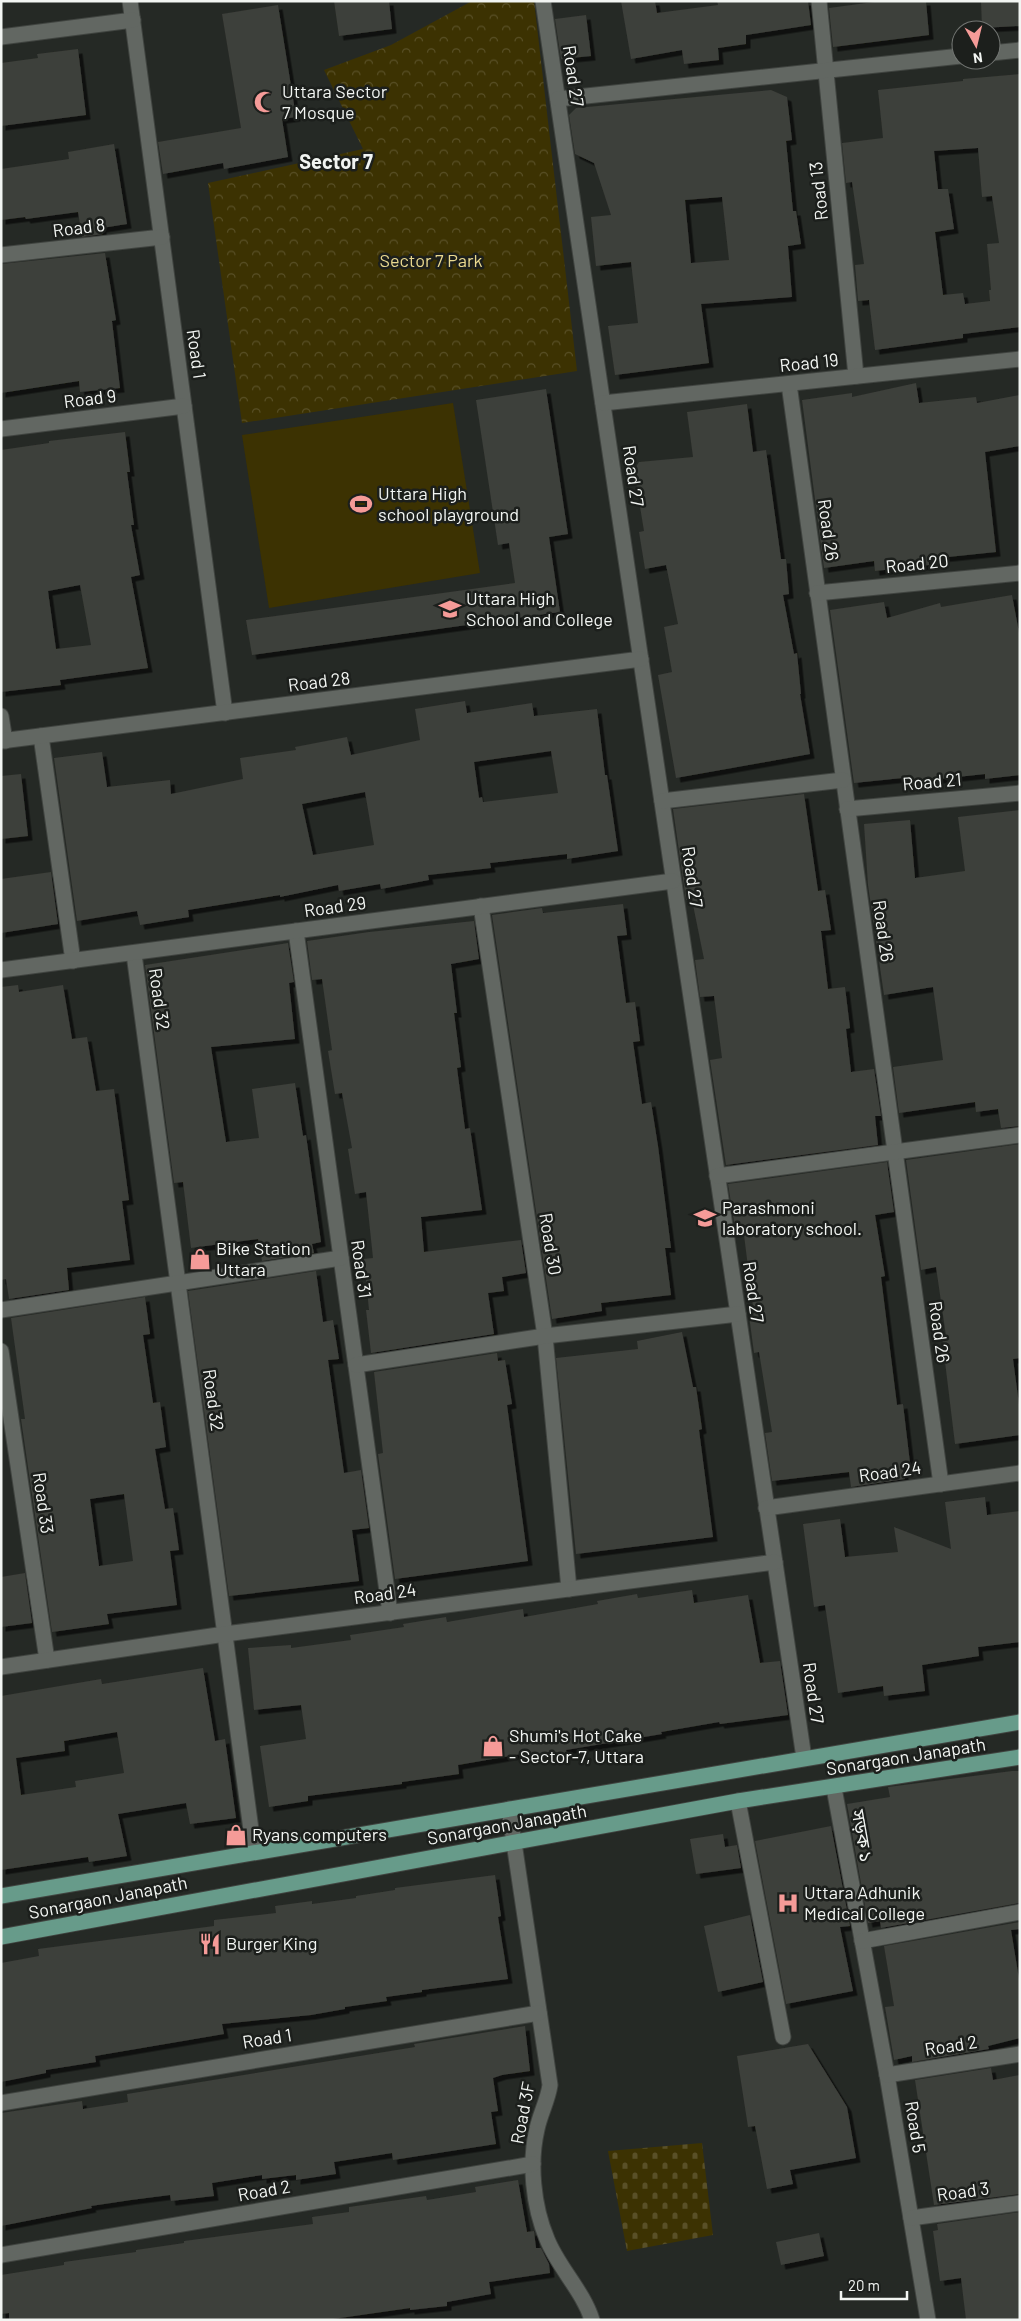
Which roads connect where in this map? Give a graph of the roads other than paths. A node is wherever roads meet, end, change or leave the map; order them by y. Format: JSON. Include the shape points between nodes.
{"nodes":[{"id":1,"x":130,"y":1,"type":"edge"},
{"id":2,"x":543,"y":1,"type":"edge"},
{"id":3,"x":819,"y":1,"type":"edge"},
{"id":4,"x":133,"y":20,"type":"junction"},
{"id":5,"x":1,"y":37,"type":"edge"},
{"id":6,"x":1020,"y":50,"type":"edge"},
{"id":7,"x":1001,"y":52,"type":"edge"},
{"id":8,"x":951,"y":57,"type":"edge"},
{"id":9,"x":826,"y":71,"type":"junction"},
{"id":10,"x":558,"y":99,"type":"junction"},
{"id":11,"x":162,"y":237,"type":"junction"},
{"id":12,"x":1,"y":256,"type":"edge"},
{"id":13,"x":1020,"y":359,"type":"edge"},
{"id":14,"x":856,"y":376,"type":"junction"},
{"id":15,"x":789,"y":384,"type":"junction"},
{"id":16,"x":603,"y":403,"type":"junction"},
{"id":17,"x":184,"y":406,"type":"junction"},
{"id":18,"x":1,"y":429,"type":"edge"},
{"id":19,"x":1020,"y":573,"type":"edge"},
{"id":20,"x":817,"y":593,"type":"junction"},
{"id":21,"x":641,"y":659,"type":"junction"},
{"id":22,"x":225,"y":712,"type":"junction"},
{"id":23,"x":1,"y":716,"type":"edge"},
{"id":24,"x":41,"y":736,"type":"junction"},
{"id":25,"x":3,"y":741,"type":"edge"},
{"id":26,"x":843,"y":780,"type":"junction"},
{"id":27,"x":1020,"y":793,"type":"edge"},
{"id":28,"x":662,"y":801,"type":"junction"},
{"id":29,"x":847,"y":809,"type":"junction"},
{"id":30,"x":673,"y":881,"type":"junction"},
{"id":31,"x":481,"y":906,"type":"junction"},
{"id":32,"x":296,"y":931,"type":"junction"},
{"id":33,"x":134,"y":954,"type":"junction"},
{"id":34,"x":72,"y":961,"type":"junction"},
{"id":35,"x":1,"y":970,"type":"edge"},
{"id":36,"x":1020,"y":1135,"type":"edge"},
{"id":37,"x":895,"y":1151,"type":"junction"},
{"id":38,"x":717,"y":1176,"type":"junction"},
{"id":39,"x":341,"y":1258,"type":"junction"},
{"id":40,"x":178,"y":1283,"type":"junction"},
{"id":41,"x":1,"y":1310,"type":"edge"},
{"id":42,"x":738,"y":1314,"type":"junction"},
{"id":43,"x":545,"y":1336,"type":"junction"},
{"id":44,"x":1,"y":1351,"type":"edge"},
{"id":45,"x":356,"y":1365,"type":"junction"},
{"id":46,"x":1020,"y":1473,"type":"edge"},
{"id":47,"x":941,"y":1484,"type":"junction"},
{"id":48,"x":766,"y":1508,"type":"junction"},
{"id":49,"x":774,"y":1562,"type":"junction"},
{"id":50,"x":568,"y":1589,"type":"junction"},
{"id":51,"x":390,"y":1612,"type":"junction"},
{"id":52,"x":225,"y":1634,"type":"junction"},
{"id":53,"x":47,"y":1660,"type":"junction"},
{"id":54,"x":1,"y":1667,"type":"edge"},
{"id":55,"x":1020,"y":1722,"type":"edge"},
{"id":56,"x":1020,"y":1757,"type":"edge"},
{"id":57,"x":804,"y":1758,"type":"junction"},
{"id":58,"x":834,"y":1788,"type":"junction"},
{"id":59,"x":738,"y":1802,"type":"junction"},
{"id":60,"x":509,"y":1809,"type":"junction"},
{"id":61,"x":515,"y":1843,"type":"junction"},
{"id":62,"x":254,"y":1852,"type":"junction"},
{"id":63,"x":1,"y":1896,"type":"edge"},
{"id":64,"x":1020,"y":1912,"type":"edge"},
{"id":65,"x":1,"y":1938,"type":"edge"},
{"id":66,"x":862,"y":1941,"type":"junction"},
{"id":67,"x":539,"y":2013,"type":"junction"},
{"id":68,"x":783,"y":2037,"type":"dead end"},
{"id":69,"x":1020,"y":2054,"type":"edge"},
{"id":70,"x":887,"y":2075,"type":"junction"},
{"id":71,"x":1,"y":2103,"type":"edge"},
{"id":72,"x":533,"y":2164,"type":"junction"},
{"id":73,"x":1020,"y":2203,"type":"edge"},
{"id":74,"x":911,"y":2218,"type":"junction"},
{"id":75,"x":1,"y":2255,"type":"edge"},
{"id":76,"x":587,"y":2319,"type":"edge"},
{"id":77,"x":928,"y":2320,"type":"edge"}],
"edges":[{"from":1,"to":4,"type":"street","name":"Road 1"},
{"from":2,"to":10,"type":"street","name":"Road 27"},
{"from":3,"to":9,"type":"street","name":"Road 13"},
{"from":4,"to":5,"type":"street"},
{"from":4,"to":11,"type":"street","name":"Road 1"},
{"from":6,"to":7,"type":"street"},
{"from":8,"to":9,"type":"street"},
{"from":9,"to":10,"type":"street"},
{"from":9,"to":14,"type":"street","name":"Road 13"},
{"from":10,"to":16,"type":"street","name":"Road 27"},
{"from":11,"to":12,"type":"street","name":"Road 8"},
{"from":11,"to":17,"type":"street","name":"Road 1"},
{"from":13,"to":14,"type":"street","name":"Road 19"},
{"from":14,"to":15,"type":"street","name":"Road 19"},
{"from":15,"to":16,"type":"street","name":"Road 19"},
{"from":15,"to":20,"type":"street","name":"Road 26"},
{"from":16,"to":21,"type":"street","name":"Road 27"},
{"from":17,"to":18,"type":"street","name":"Road 9"},
{"from":17,"to":22,"type":"street","name":"Road 1"},
{"from":19,"to":20,"type":"street","name":"Road 20"},
{"from":20,"to":26,"type":"street","name":"Road 26"},
{"from":21,"to":22,"type":"street","name":"Road 28"},
{"from":21,"to":28,"type":"street","name":"Road 27"},
{"from":22,"to":24,"type":"street","name":"Road 28"},
{"from":23,"to":25,"type":"street"},
{"from":24,"to":25,"type":"street","name":"Road 28"},
{"from":24,"to":34,"type":"street"},
{"from":26,"to":28,"type":"street"},
{"from":26,"to":29,"type":"street","name":"Road 26"},
{"from":27,"to":29,"type":"street","name":"Road 21"},
{"from":28,"to":30,"type":"street","name":"Road 27"},
{"from":29,"to":37,"type":"street","name":"Road 26"},
{"from":30,"to":31,"type":"street","name":"Road 29"},
{"from":30,"to":38,"type":"street","name":"Road 27"},
{"from":31,"to":32,"type":"street","name":"Road 29"},
{"from":31,"to":43,"type":"street","name":"Road 30"},
{"from":32,"to":33,"type":"street","name":"Road 29"},
{"from":32,"to":39,"type":"street","name":"Road 31"},
{"from":33,"to":34,"type":"street","name":"Road 29"},
{"from":33,"to":40,"type":"street","name":"Road 32"},
{"from":34,"to":35,"type":"street","name":"Road 29"},
{"from":36,"to":37,"type":"street"},
{"from":37,"to":38,"type":"street"},
{"from":37,"to":47,"type":"street","name":"Road 26"},
{"from":38,"to":42,"type":"street","name":"Road 27"},
{"from":39,"to":40,"type":"street"},
{"from":39,"to":45,"type":"street","name":"Road 31"},
{"from":40,"to":41,"type":"street"},
{"from":40,"to":52,"type":"street","name":"Road 32"},
{"from":42,"to":43,"type":"street"},
{"from":42,"to":48,"type":"street","name":"Road 27"},
{"from":43,"to":45,"type":"street"},
{"from":43,"to":50,"type":"street","name":"Road 30"},
{"from":44,"to":53,"type":"street","name":"Road 33"},
{"from":45,"to":51,"type":"street","name":"Road 31"},
{"from":46,"to":47,"type":"street","name":"Road 24"},
{"from":47,"to":48,"type":"street","name":"Road 24"},
{"from":48,"to":49,"type":"street","name":"Road 27"},
{"from":49,"to":50,"type":"street","name":"Road 24"},
{"from":49,"to":57,"type":"street","name":"Road 27"},
{"from":50,"to":51,"type":"street","name":"Road 24"},
{"from":51,"to":52,"type":"street","name":"Road 24"},
{"from":52,"to":53,"type":"street","name":"Road 24"},
{"from":52,"to":62,"type":"street","name":"Road 32"},
{"from":53,"to":54,"type":"street","name":"Road 24"},
{"from":55,"to":57,"type":"main road","name":"Sonargaon Janapath"},
{"from":56,"to":58,"type":"main road","name":"Sonargaon Janapath"},
{"from":57,"to":60,"type":"main road","name":"Sonargaon Janapath"},
{"from":58,"to":59,"type":"main road","name":"Sonargaon Janapath"},
{"from":58,"to":66,"type":"street","name":"সড়ক ১"},
{"from":59,"to":61,"type":"main road","name":"Sonargaon Janapath"},
{"from":59,"to":68,"type":"street"},
{"from":60,"to":61,"type":"street","name":"Road 3F"},
{"from":60,"to":62,"type":"main road","name":"Sonargaon Janapath"},
{"from":61,"to":65,"type":"main road","name":"Sonargaon Janapath"},
{"from":61,"to":67,"type":"street","name":"Road 3F"},
{"from":62,"to":63,"type":"main road","name":"Sonargaon Janapath"},
{"from":64,"to":66,"type":"street"},
{"from":66,"to":70,"type":"street","name":"Road 5"},
{"from":67,"to":71,"type":"street","name":"Road 1"},
{"from":67,"to":72,"type":"street","name":"Road 3F","via":[[550,2085],[537,2128]]},
{"from":69,"to":70,"type":"street","name":"Road 2"},
{"from":70,"to":74,"type":"street","name":"Road 5"},
{"from":72,"to":75,"type":"street","name":"Road 2"},
{"from":72,"to":76,"type":"street","name":"Road 3F","via":[[536,2196],[547,2239]]},
{"from":73,"to":74,"type":"street","name":"Road 3"},
{"from":74,"to":77,"type":"street","name":"Road 5"}]}
